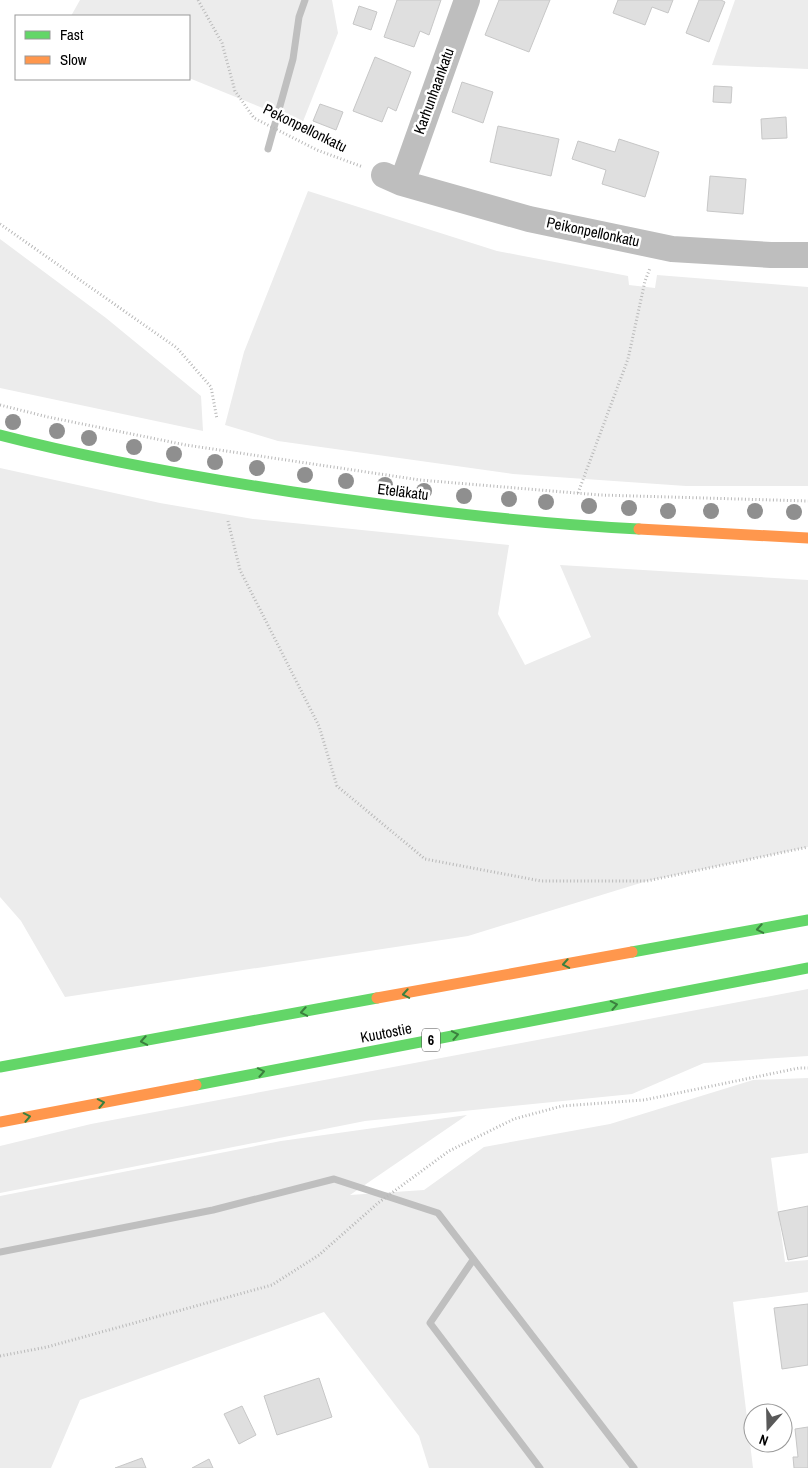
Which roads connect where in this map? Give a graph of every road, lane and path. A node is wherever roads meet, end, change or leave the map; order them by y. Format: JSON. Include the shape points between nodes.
{"nodes":[{"id":1,"x":198,"y":0,"type":"edge"},
{"id":2,"x":467,"y":0,"type":"edge"},
{"id":3,"x":393,"y":179,"type":"junction"},
{"id":4,"x":0,"y":224,"type":"edge"},
{"id":5,"x":658,"y":246,"type":"junction"},
{"id":6,"x":808,"y":255,"type":"edge"},
{"id":7,"x":0,"y":405,"type":"edge"},
{"id":8,"x":217,"y":418,"type":"dead end"},
{"id":9,"x":0,"y":435,"type":"edge"},
{"id":10,"x":578,"y":493,"type":"junction"},
{"id":11,"x":808,"y":501,"type":"edge"},
{"id":12,"x":228,"y":521,"type":"dead end"},
{"id":13,"x":808,"y":538,"type":"edge"},
{"id":14,"x":808,"y":847,"type":"edge"},
{"id":15,"x":808,"y":920,"type":"edge"},
{"id":16,"x":808,"y":968,"type":"edge"},
{"id":17,"x":74,"y":1053,"type":"junction"},
{"id":18,"x":0,"y":1062,"type":"edge"},
{"id":19,"x":0,"y":1067,"type":"edge"},
{"id":20,"x":808,"y":1068,"type":"edge"},
{"id":21,"x":0,"y":1122,"type":"edge"},
{"id":22,"x":0,"y":1356,"type":"edge"}],
"edges":[{"from":1,"to":3,"type":"path","name":"Pekonpellonkatu","via":[[222,43],[234,90],[254,118],[317,150]]},
{"from":2,"to":3,"type":"street","name":"Karhunhaankatu"},
{"from":3,"to":5,"type":"street","name":"Peikonpellonkatu","via":[[529,218]]},
{"from":4,"to":8,"type":"path","via":[[177,348],[211,387]]},
{"from":5,"to":6,"type":"street","name":"Peikonpellonkatu"},
{"from":5,"to":10,"type":"path","via":[[645,281],[628,360]]},
{"from":7,"to":10,"type":"path","via":[[216,449],[420,480]]},
{"from":9,"to":13,"type":"main road","name":"Eteläkatu","via":[[202,478],[393,507],[584,526]]},
{"from":10,"to":11,"type":"path"},
{"from":12,"to":14,"type":"path","via":[[240,570],[319,726],[337,786],[425,859],[542,882],[647,881]]},
{"from":15,"to":17,"type":"main road","one_way":true},
{"from":21,"to":16,"type":"main road","name":"Kuutostie","number":"6","one_way":true},
{"from":17,"to":18,"type":"main road"},
{"from":17,"to":19,"type":"main road"},
{"from":20,"to":22,"type":"path","via":[[644,1100],[562,1106],[514,1119],[448,1151],[378,1203],[318,1255],[272,1285],[47,1347]]}]}
